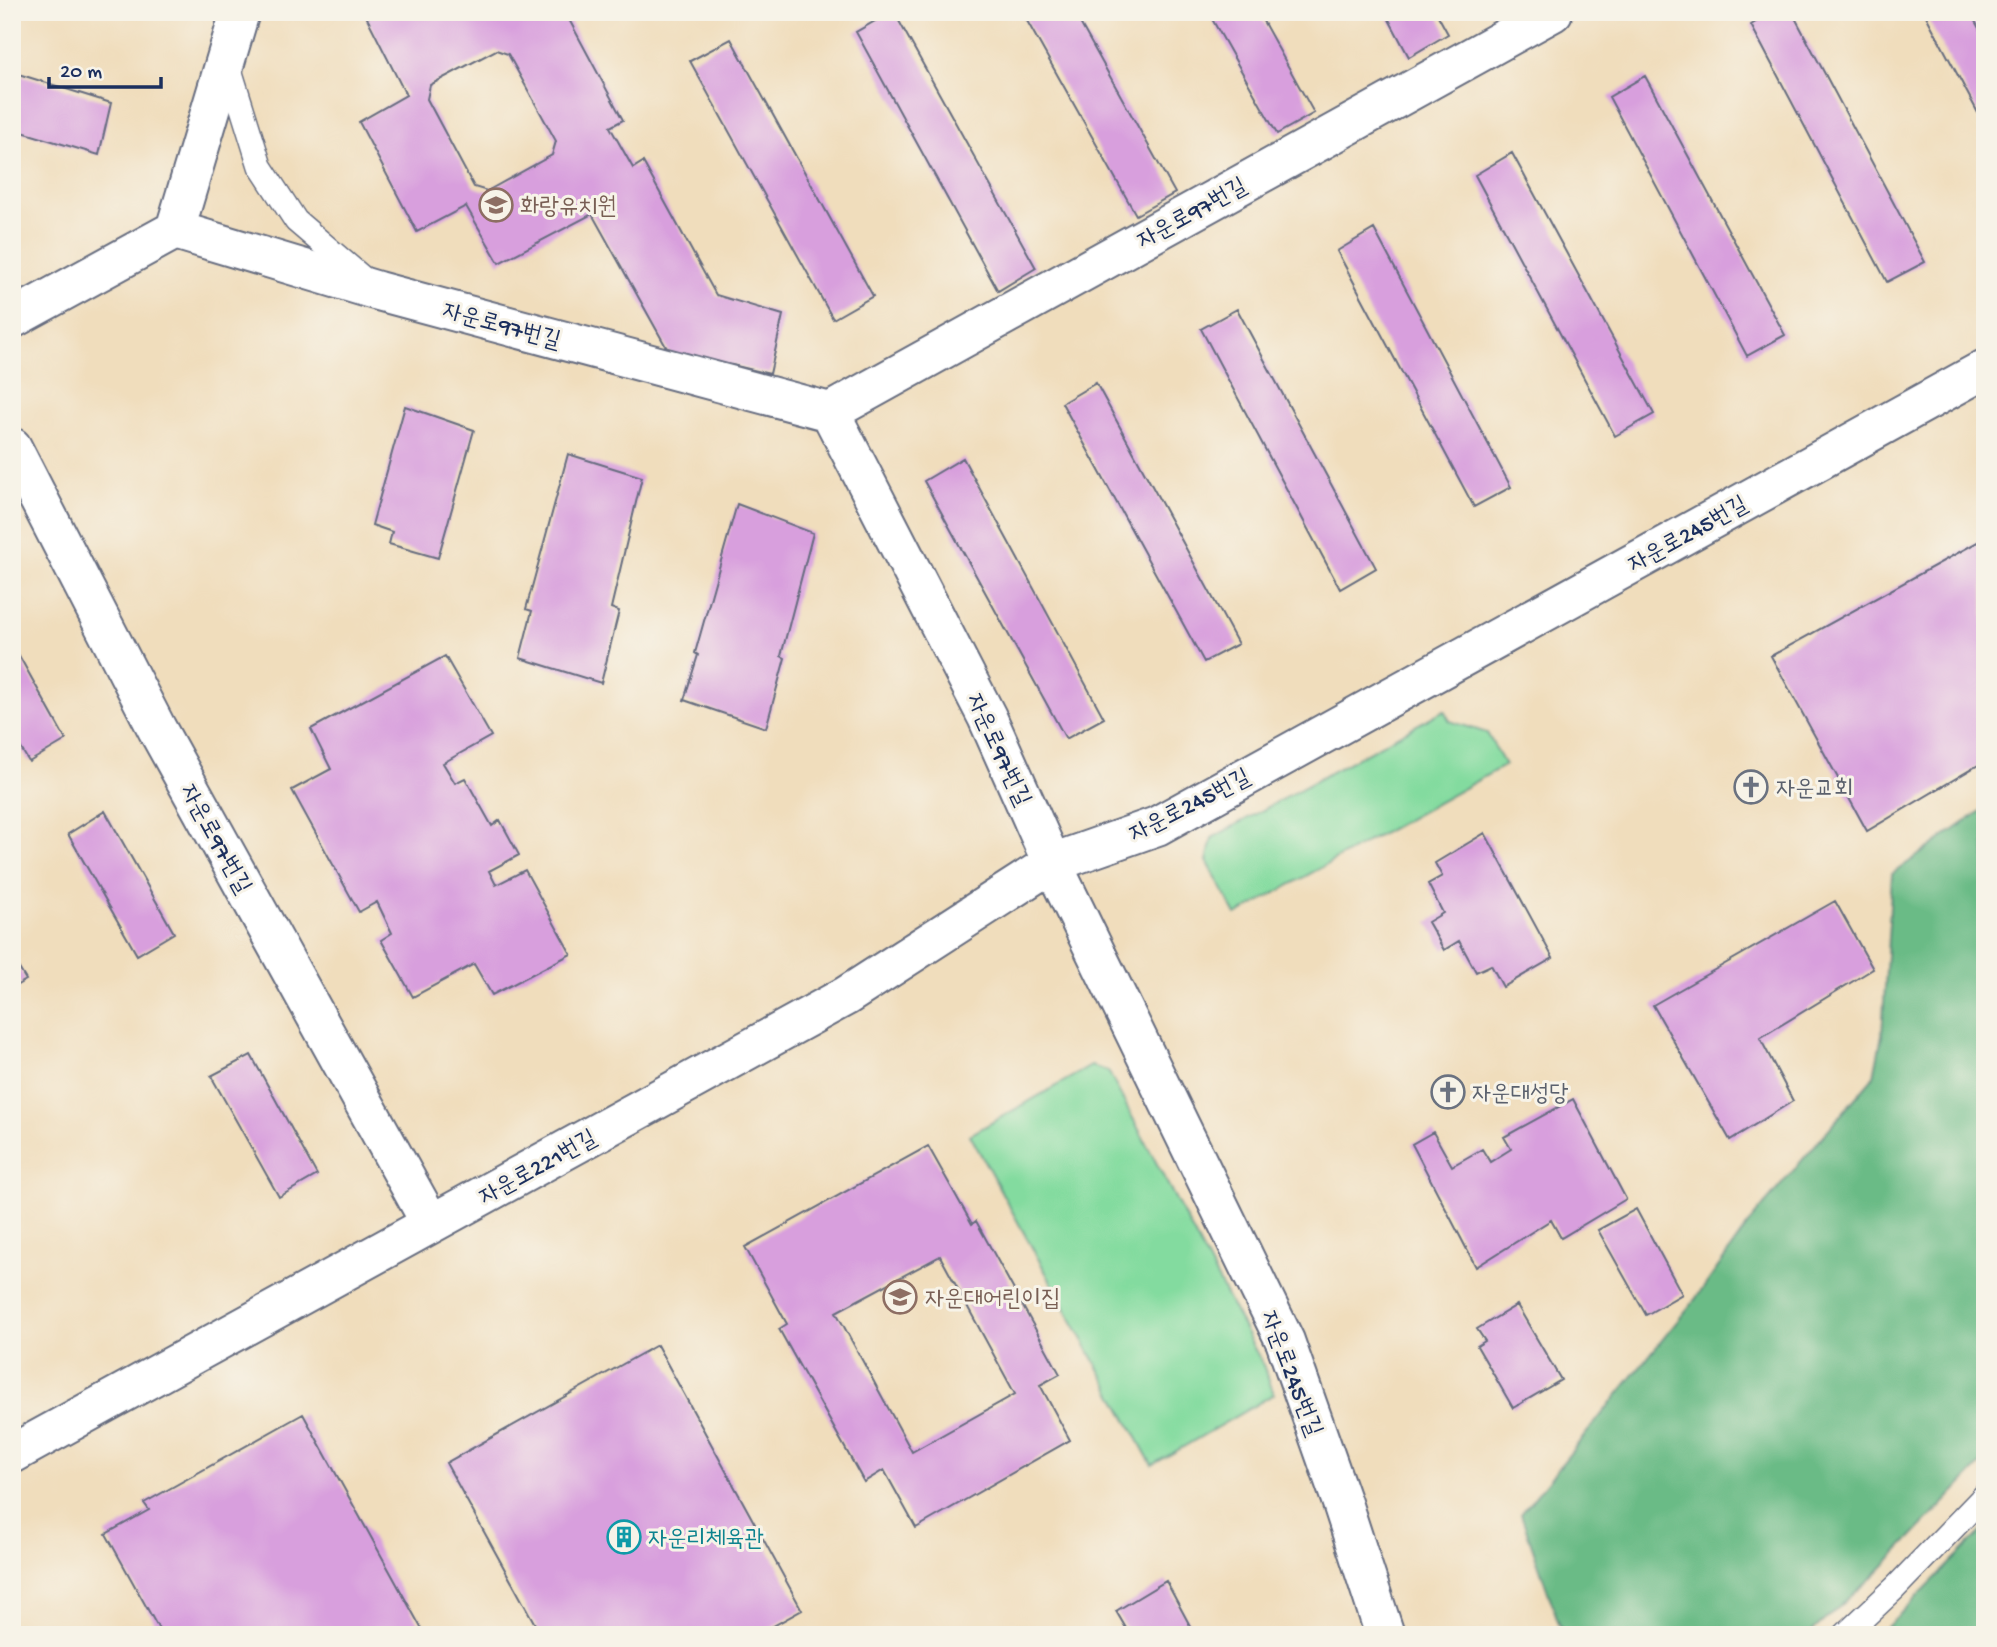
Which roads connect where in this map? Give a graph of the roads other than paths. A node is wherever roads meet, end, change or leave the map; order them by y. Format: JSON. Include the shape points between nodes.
{"nodes":[{"id":1,"x":240,"y":12,"type":"edge"},
{"id":2,"x":1553,"y":12,"type":"edge"},
{"id":3,"x":226,"y":57,"type":"junction"},
{"id":4,"x":175,"y":230,"type":"junction"},
{"id":5,"x":378,"y":291,"type":"junction"},
{"id":6,"x":12,"y":319,"type":"edge"},
{"id":7,"x":1985,"y":369,"type":"edge"},
{"id":8,"x":830,"y":412,"type":"junction"},
{"id":9,"x":12,"y":447,"type":"edge"},
{"id":10,"x":1052,"y":863,"type":"junction"},
{"id":11,"x":431,"y":1224,"type":"junction"},
{"id":12,"x":12,"y":1454,"type":"edge"},
{"id":13,"x":1985,"y":1495,"type":"edge"},
{"id":14,"x":1385,"y":1635,"type":"edge"},
{"id":15,"x":1845,"y":1635,"type":"edge"}],
"edges":[{"from":1,"to":3,"type":"street"},
{"from":2,"to":8,"type":"street","name":"자운로97번길"},
{"from":3,"to":4,"type":"street"},
{"from":3,"to":5,"type":"lane","via":[[260,166],[296,221]]},
{"from":4,"to":5,"type":"street","name":"자운로97번길"},
{"from":4,"to":6,"type":"street"},
{"from":5,"to":8,"type":"street","name":"자운로97번길"},
{"from":7,"to":10,"type":"street","name":"자운로245번길","via":[[1157,826]]},
{"from":8,"to":10,"type":"street","name":"자운로97번길","via":[[987,717]]},
{"from":9,"to":11,"type":"street","name":"자운로97번길","via":[[156,729]]},
{"from":10,"to":11,"type":"street","name":"자운로221번길","via":[[846,996]]},
{"from":10,"to":14,"type":"street","name":"자운로245번길","via":[[1285,1341]]},
{"from":11,"to":12,"type":"street","name":"자운로221번길"},
{"from":13,"to":15,"type":"lane"}]}
